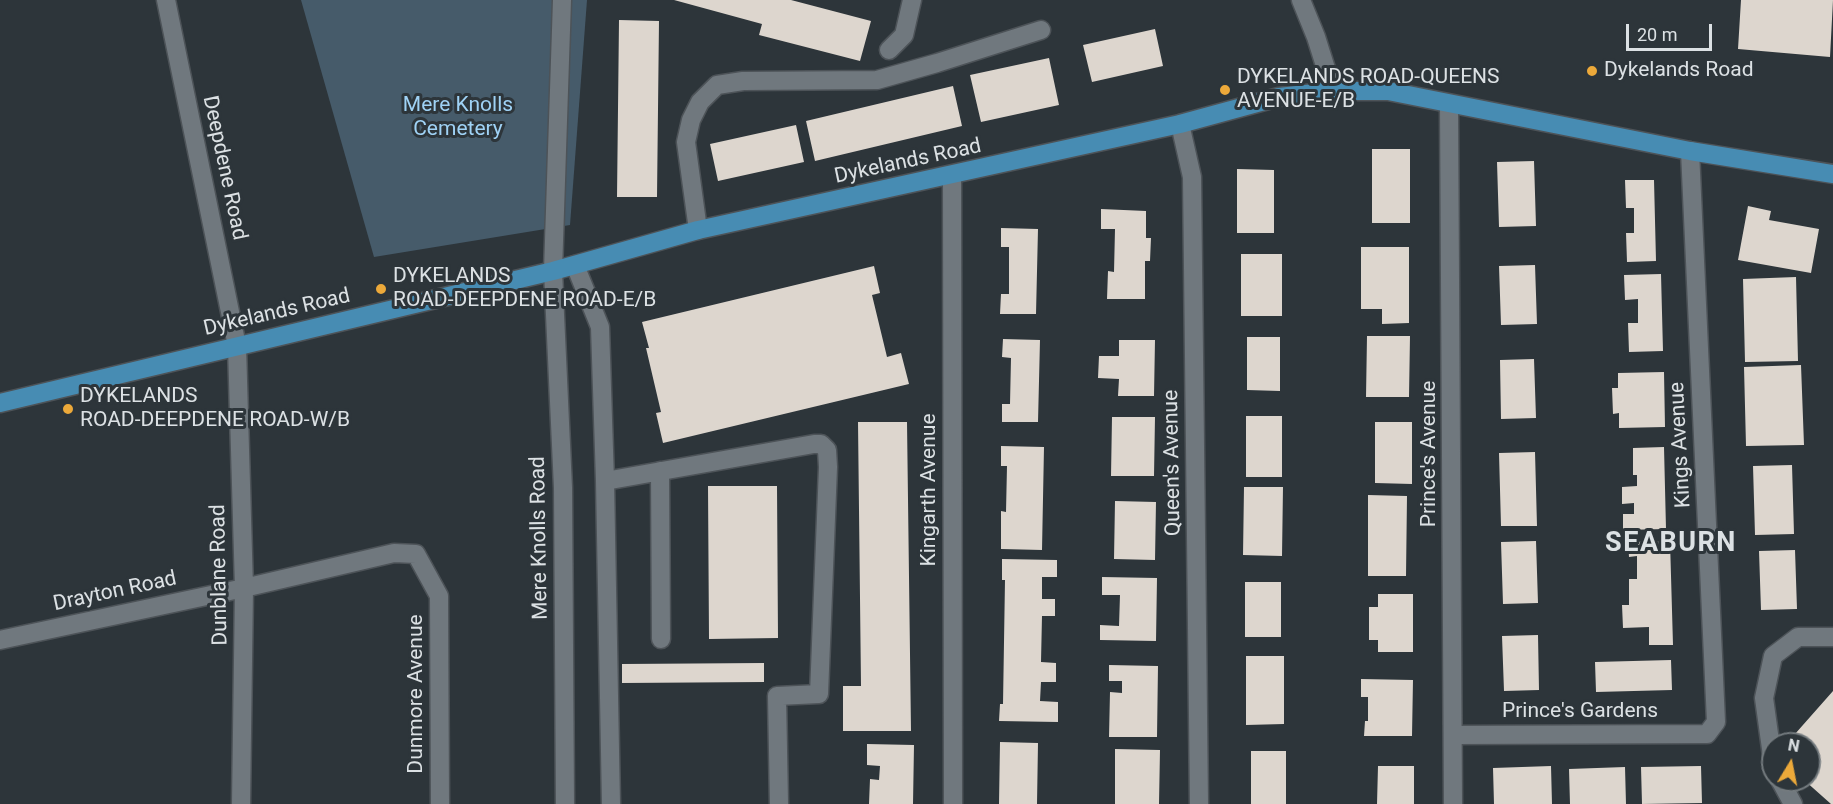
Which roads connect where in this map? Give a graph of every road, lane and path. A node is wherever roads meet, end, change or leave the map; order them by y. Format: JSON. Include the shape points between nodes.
{"nodes":[{"id":1,"x":166,"y":0,"type":"edge"},
{"id":2,"x":562,"y":0,"type":"edge"},
{"id":3,"x":912,"y":0,"type":"edge"},
{"id":4,"x":1300,"y":0,"type":"edge"},
{"id":5,"x":1041,"y":30,"type":"dead end"},
{"id":6,"x":885,"y":32,"type":"dead end"},
{"id":7,"x":889,"y":50,"type":"junction"},
{"id":8,"x":895,"y":75,"type":"junction"},
{"id":9,"x":1333,"y":91,"type":"junction"},
{"id":10,"x":1449,"y":104,"type":"junction"},
{"id":11,"x":1180,"y":124,"type":"junction"},
{"id":12,"x":1690,"y":151,"type":"junction"},
{"id":13,"x":1833,"y":174,"type":"edge"},
{"id":14,"x":952,"y":175,"type":"junction"},
{"id":15,"x":699,"y":230,"type":"junction"},
{"id":16,"x":575,"y":265,"type":"junction"},
{"id":17,"x":553,"y":271,"type":"junction"},
{"id":18,"x":237,"y":346,"type":"junction"},
{"id":19,"x":0,"y":403,"type":"edge"},
{"id":20,"x":660,"y":471,"type":"junction"},
{"id":21,"x":605,"y":481,"type":"junction"},
{"id":22,"x":416,"y":554,"type":"joint"},
{"id":23,"x":244,"y":588,"type":"junction"},
{"id":24,"x":1833,"y":637,"type":"edge"},
{"id":25,"x":661,"y":639,"type":"dead end"},
{"id":26,"x":0,"y":640,"type":"edge"},
{"id":27,"x":1769,"y":732,"type":"edge"},
{"id":28,"x":1707,"y":734,"type":"joint"},
{"id":29,"x":1454,"y":735,"type":"junction"},
{"id":30,"x":241,"y":804,"type":"edge"},
{"id":31,"x":440,"y":804,"type":"edge"},
{"id":32,"x":565,"y":804,"type":"edge"},
{"id":33,"x":611,"y":804,"type":"edge"},
{"id":34,"x":779,"y":804,"type":"edge"},
{"id":35,"x":953,"y":804,"type":"edge"},
{"id":36,"x":1199,"y":804,"type":"edge"},
{"id":37,"x":1454,"y":804,"type":"edge"}],
"edges":[{"from":1,"to":18,"type":"street","name":"Deepdene Road"},
{"from":2,"to":17,"type":"street","name":"Mere Knolls Road"},
{"from":3,"to":7,"type":"street","via":[[904,35]]},
{"from":4,"to":9,"type":"street"},
{"from":5,"to":8,"type":"street"},
{"from":6,"to":7,"type":"street"},
{"from":7,"to":8,"type":"street"},
{"from":8,"to":15,"type":"street","via":[[877,80],[743,81],[717,85],[695,111],[686,142]]},
{"from":9,"to":10,"type":"main road","name":"Dykelands Road","via":[[1388,91]]},
{"from":9,"to":11,"type":"main road","name":"Dykelands Road","via":[[1279,97]]},
{"from":10,"to":12,"type":"main road","name":"Dykelands Road"},
{"from":10,"to":29,"type":"street","name":"Prince's Avenue"},
{"from":11,"to":14,"type":"main road","name":"Dykelands Road"},
{"from":11,"to":36,"type":"street","name":"Queen's Avenue","via":[[1192,177]]},
{"from":12,"to":13,"type":"main road","name":"Dykelands Road"},
{"from":12,"to":28,"type":"street","name":"Kings Avenue","via":[[1716,722]]},
{"from":14,"to":15,"type":"main road","name":"Dykelands Road"},
{"from":14,"to":35,"type":"street","name":"Kingarth Avenue"},
{"from":15,"to":16,"type":"main road","name":"Dykelands Road"},
{"from":16,"to":17,"type":"main road","name":"Dykelands Road"},
{"from":16,"to":21,"type":"street","via":[[600,327]]},
{"from":17,"to":18,"type":"main road","name":"Dykelands Road"},
{"from":17,"to":32,"type":"street","name":"Mere Knolls Road","via":[[563,488]]},
{"from":18,"to":19,"type":"main road","name":"Dykelands Road"},
{"from":18,"to":23,"type":"street","name":"Dunblane Road"},
{"from":20,"to":21,"type":"street"},
{"from":20,"to":25,"type":"street"},
{"from":20,"to":34,"type":"street","via":[[814,444],[827,450],[819,694],[777,696]]},
{"from":21,"to":33,"type":"street"},
{"from":22,"to":23,"type":"street","name":"Drayton Road","via":[[394,553]]},
{"from":22,"to":31,"type":"street","name":"Dunmore Avenue","via":[[439,596]]},
{"from":23,"to":26,"type":"street","name":"Drayton Road"},
{"from":23,"to":30,"type":"street","name":"Dunblane Road"},
{"from":24,"to":27,"type":"street","via":[[1798,637],[1773,656],[1764,698]]},
{"from":28,"to":29,"type":"street","name":"Prince's Gardens"},
{"from":29,"to":37,"type":"street","name":"Prince's Avenue"}]}
